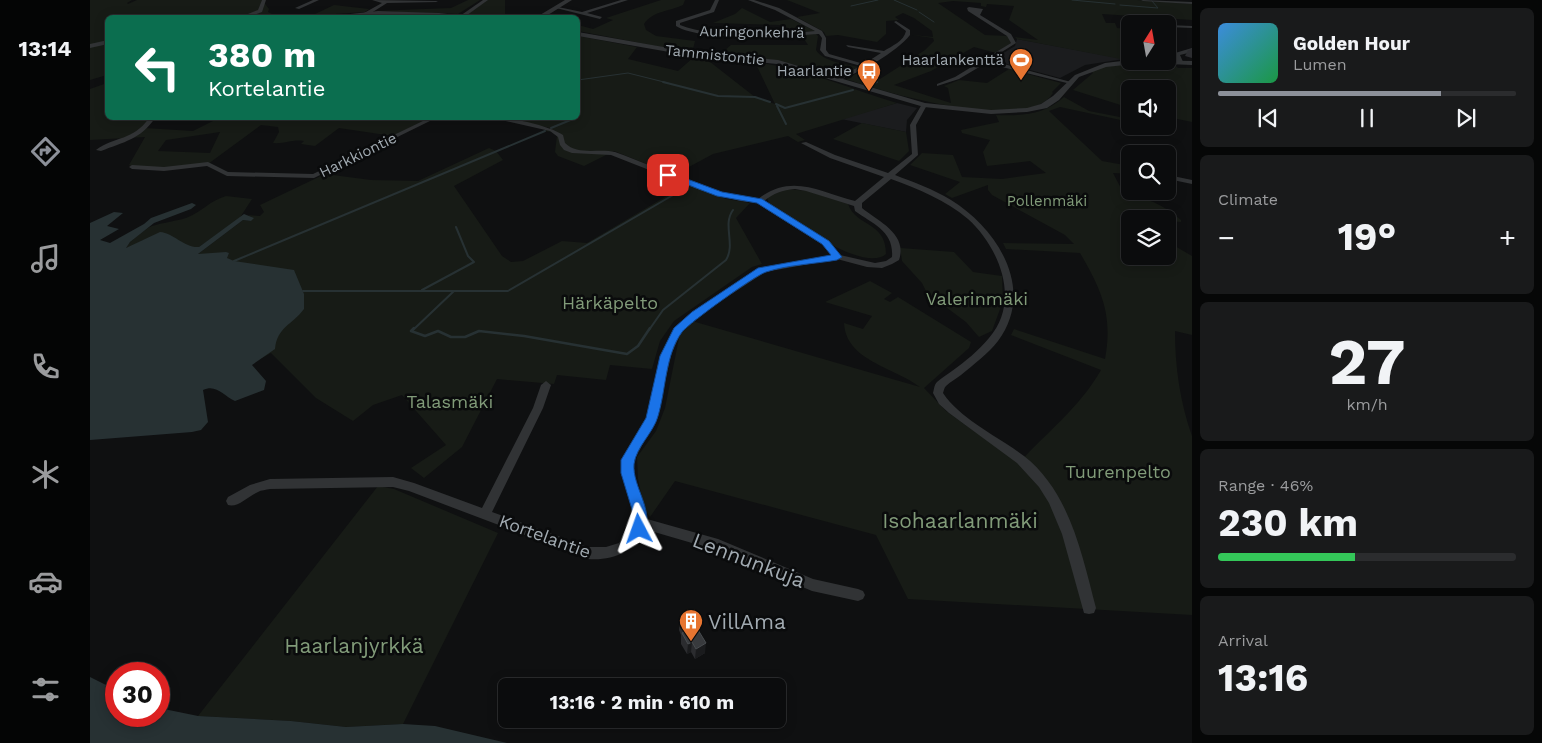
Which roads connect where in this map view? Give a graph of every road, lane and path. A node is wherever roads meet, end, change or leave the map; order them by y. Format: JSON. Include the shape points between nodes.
{"nodes":[{"id":1,"x":264,"y":0,"type":"edge"},
{"id":2,"x":317,"y":0,"type":"edge"},
{"id":3,"x":374,"y":0,"type":"edge"},
{"id":4,"x":486,"y":0,"type":"edge"},
{"id":5,"x":569,"y":0,"type":"edge"},
{"id":6,"x":626,"y":0,"type":"edge"},
{"id":7,"x":717,"y":0,"type":"edge"},
{"id":8,"x":750,"y":0,"type":"edge"},
{"id":9,"x":1143,"y":0,"type":"edge"},
{"id":10,"x":1150,"y":0,"type":"edge"},
{"id":11,"x":386,"y":2,"type":"junction"},
{"id":12,"x":436,"y":2,"type":"dead end"},
{"id":13,"x":1192,"y":3,"type":"edge"},
{"id":14,"x":297,"y":8,"type":"dead end"},
{"id":15,"x":558,"y":8,"type":"junction"},
{"id":16,"x":582,"y":13,"type":"junction"},
{"id":17,"x":366,"y":14,"type":"junction"},
{"id":18,"x":249,"y":15,"type":"edge"},
{"id":19,"x":354,"y":15,"type":"edge"},
{"id":20,"x":397,"y":15,"type":"edge"},
{"id":21,"x":463,"y":15,"type":"edge"},
{"id":22,"x":544,"y":15,"type":"edge"},
{"id":23,"x":978,"y":15,"type":"dead end"},
{"id":24,"x":600,"y":18,"type":"dead end"},
{"id":25,"x":896,"y":22,"type":"dead end"},
{"id":26,"x":1176,"y":26,"type":"edge"},
{"id":27,"x":1185,"y":27,"type":"junction"},
{"id":28,"x":1192,"y":27,"type":"edge"},
{"id":29,"x":1192,"y":31,"type":"edge"},
{"id":30,"x":820,"y":32,"type":"junction"},
{"id":31,"x":580,"y":34,"type":"edge"},
{"id":32,"x":105,"y":43,"type":"edge"},
{"id":33,"x":90,"y":46,"type":"edge"},
{"id":34,"x":848,"y":46,"type":"dead end"},
{"id":35,"x":1192,"y":50,"type":"edge"},
{"id":36,"x":887,"y":53,"type":"junction"},
{"id":37,"x":985,"y":61,"type":"junction"},
{"id":38,"x":1182,"y":63,"type":"junction"},
{"id":39,"x":1192,"y":64,"type":"edge"},
{"id":40,"x":865,"y":66,"type":"junction"},
{"id":41,"x":837,"y":79,"type":"junction"},
{"id":42,"x":1069,"y":83,"type":"junction"},
{"id":43,"x":939,"y":86,"type":"dead end"},
{"id":44,"x":924,"y":104,"type":"junction"},
{"id":45,"x":151,"y":120,"type":"edge"},
{"id":46,"x":429,"y":120,"type":"edge"},
{"id":47,"x":504,"y":120,"type":"edge"},
{"id":48,"x":804,"y":143,"type":"dead end"},
{"id":49,"x":99,"y":150,"type":"dead end"},
{"id":50,"x":132,"y":167,"type":"dead end"},
{"id":51,"x":888,"y":175,"type":"junction"},
{"id":52,"x":1176,"y":178,"type":"edge"},
{"id":53,"x":1190,"y":181,"type":"edge"},
{"id":54,"x":1192,"y":192,"type":"edge"},
{"id":55,"x":759,"y":201,"type":"junction"},
{"id":56,"x":857,"y":204,"type":"junction"},
{"id":57,"x":837,"y":257,"type":"junction"},
{"id":58,"x":546,"y":385,"type":"dead end"},
{"id":59,"x":232,"y":501,"type":"dead end"},
{"id":60,"x":485,"y":514,"type":"junction"},
{"id":61,"x":641,"y":523,"type":"junction"},
{"id":62,"x":858,"y":595,"type":"dead end"},
{"id":63,"x":1089,"y":608,"type":"dead end"}],
"edges":[{"from":1,"to":18,"type":"street","via":[[260,11]]},
{"from":2,"to":14,"type":"street"},
{"from":3,"to":11,"type":"street"},
{"from":4,"to":21,"type":"street"},
{"from":5,"to":15,"type":"street"},
{"from":6,"to":16,"type":"street"},
{"from":7,"to":30,"type":"street","name":"Auringonkehrä","via":[[712,10],[684,19],[678,22],[678,26],[729,34]]},
{"from":8,"to":30,"type":"street","name":"Auringonkehrä"},
{"from":9,"to":10,"type":"street"},
{"from":10,"to":13,"type":"street"},
{"from":11,"to":12,"type":"street"},
{"from":11,"to":17,"type":"street"},
{"from":15,"to":16,"type":"street"},
{"from":15,"to":22,"type":"street"},
{"from":16,"to":24,"type":"street"},
{"from":17,"to":19,"type":"street"},
{"from":17,"to":20,"type":"street"},
{"from":23,"to":37,"type":"street","via":[[1014,42]]},
{"from":25,"to":36,"type":"street","via":[[906,29],[908,35]]},
{"from":26,"to":27,"type":"street"},
{"from":27,"to":28,"type":"street"},
{"from":27,"to":29,"type":"street"},
{"from":30,"to":40,"type":"street","name":"Auringonkehrä","via":[[824,38],[823,50],[828,55]]},
{"from":31,"to":41,"type":"street","name":"Tammistontie","via":[[696,55],[778,62]]},
{"from":32,"to":33,"type":"street"},
{"from":34,"to":36,"type":"street"},
{"from":35,"to":38,"type":"street","via":[[1177,54]]},
{"from":36,"to":40,"type":"street"},
{"from":37,"to":42,"type":"street"},
{"from":37,"to":43,"type":"street"},
{"from":38,"to":39,"type":"street","name":"Tammistontie"},
{"from":38,"to":42,"type":"street","name":"Tammistontie","via":[[1144,61],[1105,65],[1086,71]]},
{"from":40,"to":41,"type":"street"},
{"from":41,"to":44,"type":"street","name":"Tammistontie"},
{"from":42,"to":44,"type":"street","name":"Tammistontie","via":[[1051,102],[1027,110],[992,112]]},
{"from":44,"to":51,"type":"street","via":[[913,125],[915,156]]},
{"from":45,"to":49,"type":"street","via":[[134,136]]},
{"from":46,"to":50,"type":"street","name":"Harkkiontie","via":[[314,176],[227,174],[208,164],[164,169]]},
{"from":47,"to":55,"type":"street","via":[[552,130],[561,136],[562,144],[570,150],[611,152],[714,192]]},
{"from":48,"to":51,"type":"street"},
{"from":51,"to":56,"type":"street"},
{"from":51,"to":63,"type":"street","via":[[960,209],[980,225],[997,247],[1011,290],[1005,323],[994,342],[940,385],[938,393],[949,408],[1019,457],[1049,491],[1062,513]]},
{"from":52,"to":53,"type":"street"},
{"from":53,"to":54,"type":"street"},
{"from":55,"to":56,"type":"street","via":[[770,191],[786,187],[819,190]]},
{"from":55,"to":57,"type":"street","via":[[826,242]]},
{"from":56,"to":57,"type":"street","via":[[862,212],[890,233],[896,258],[875,266]]},
{"from":57,"to":61,"type":"street","via":[[762,270],[695,314],[677,330],[666,356],[652,418],[628,460],[627,473]]},
{"from":58,"to":60,"type":"street","via":[[538,408]]},
{"from":59,"to":60,"type":"street","name":"Kortelantie","via":[[254,488],[270,484],[393,482]]},
{"from":60,"to":61,"type":"street","name":"Kortelantie","via":[[597,555],[628,544]]},
{"from":61,"to":62,"type":"street","name":"Lennunkuja","via":[[710,543],[812,585]]}]}
